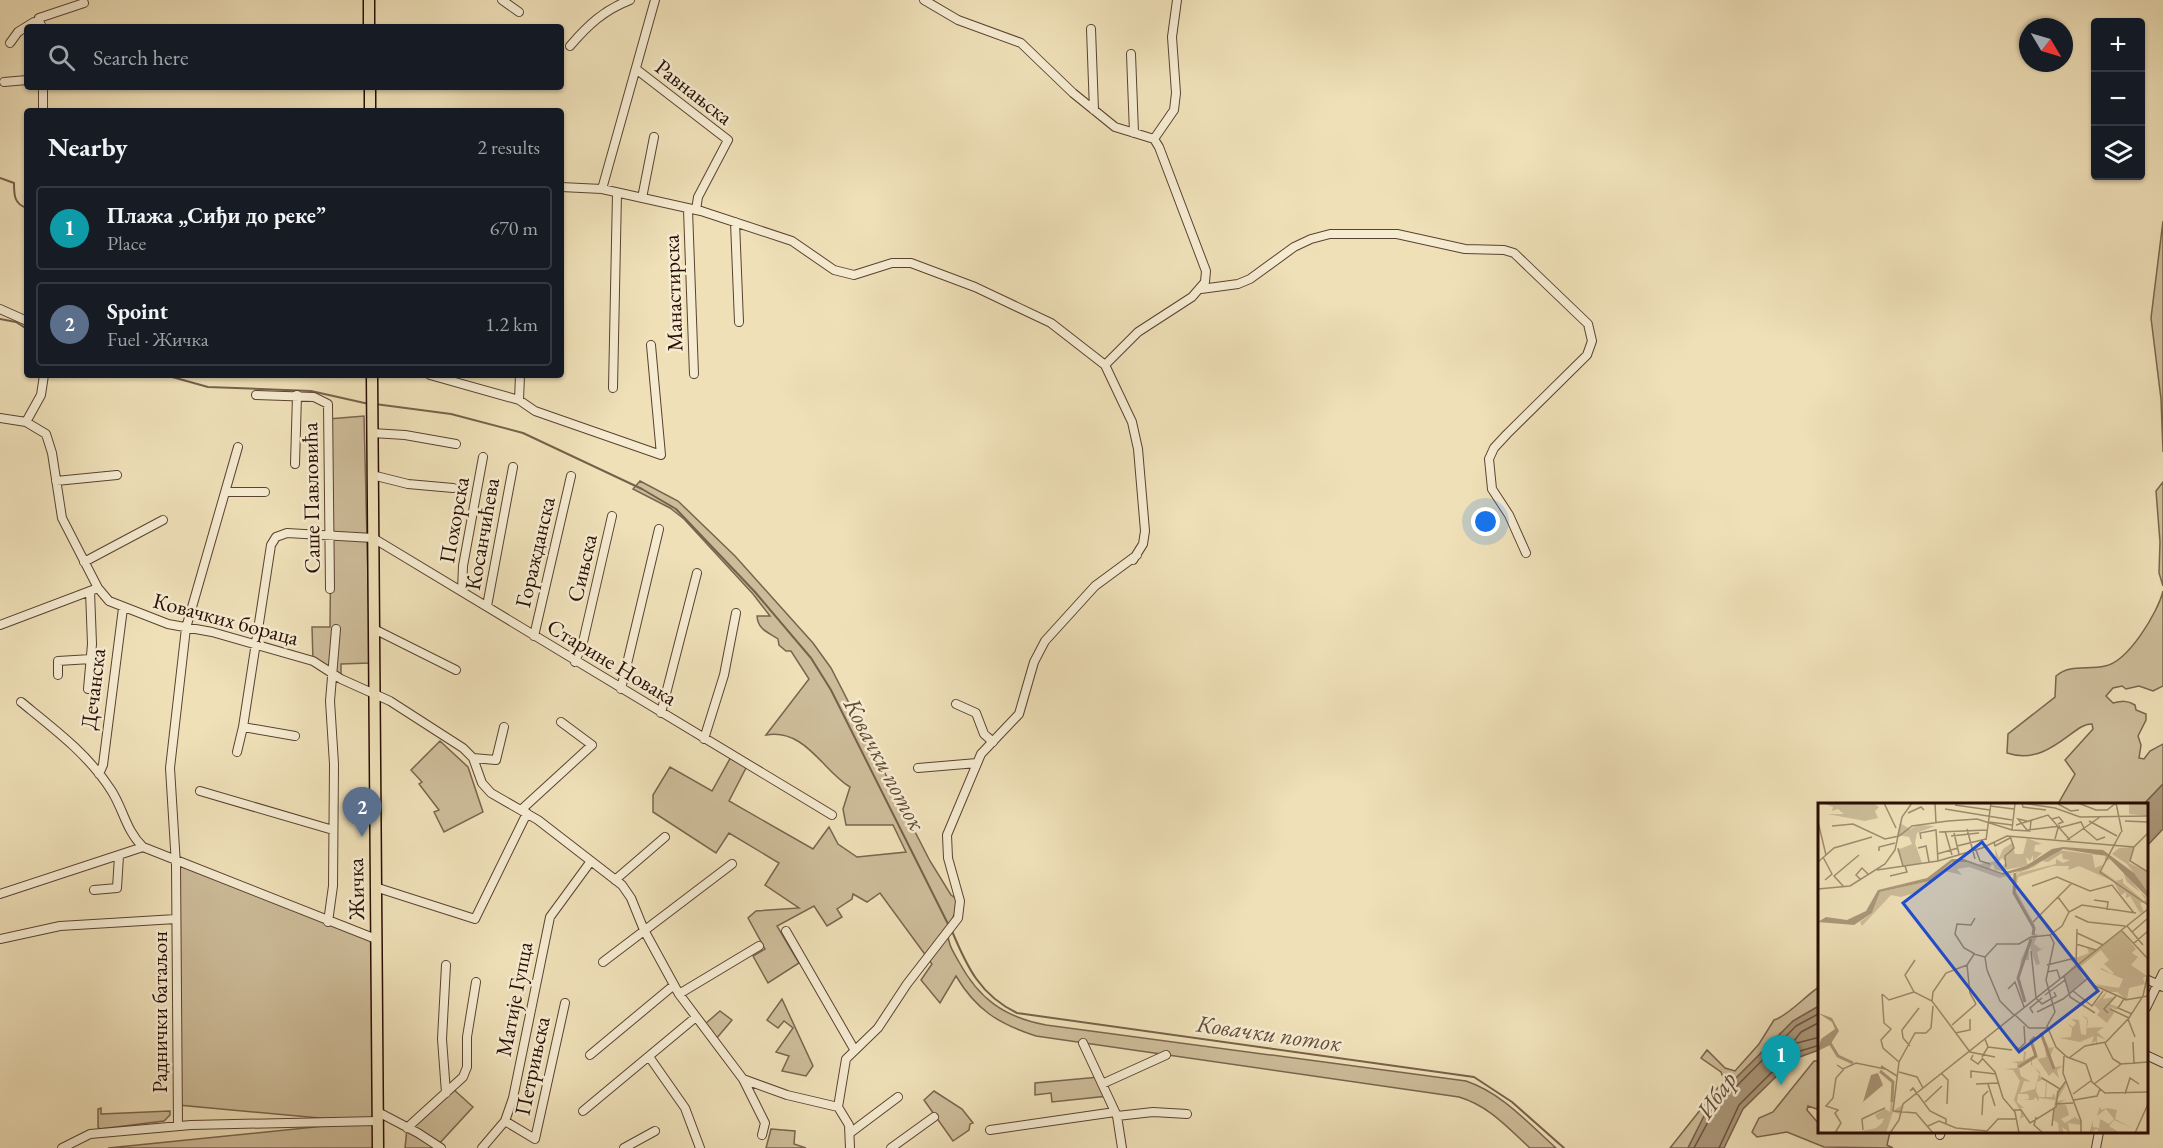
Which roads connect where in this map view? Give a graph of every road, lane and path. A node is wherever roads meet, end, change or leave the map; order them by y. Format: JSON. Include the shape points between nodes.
{"nodes":[{"id":1,"x":369,"y":0,"type":"edge"},
{"id":2,"x":502,"y":0,"type":"edge"},
{"id":3,"x":630,"y":0,"type":"edge"},
{"id":4,"x":655,"y":0,"type":"edge"},
{"id":5,"x":924,"y":0,"type":"edge"},
{"id":6,"x":1177,"y":0,"type":"edge"},
{"id":7,"x":84,"y":3,"type":"dead end"},
{"id":8,"x":519,"y":12,"type":"dead end"},
{"id":9,"x":40,"y":24,"type":"edge"},
{"id":10,"x":369,"y":24,"type":"edge"},
{"id":11,"x":24,"y":27,"type":"edge"},
{"id":12,"x":1091,"y":28,"type":"dead end"},
{"id":13,"x":10,"y":43,"type":"dead end"},
{"id":14,"x":570,"y":46,"type":"dead end"},
{"id":15,"x":1131,"y":54,"type":"dead end"},
{"id":16,"x":636,"y":69,"type":"junction"},
{"id":17,"x":24,"y":80,"type":"edge"},
{"id":18,"x":4,"y":82,"type":"dead end"},
{"id":19,"x":43,"y":90,"type":"edge"},
{"id":20,"x":370,"y":90,"type":"edge"},
{"id":21,"x":44,"y":108,"type":"edge"},
{"id":22,"x":370,"y":108,"type":"edge"},
{"id":23,"x":1094,"y":110,"type":"junction"},
{"id":24,"x":1134,"y":133,"type":"junction"},
{"id":25,"x":654,"y":137,"type":"dead end"},
{"id":26,"x":1154,"y":139,"type":"junction"},
{"id":27,"x":564,"y":187,"type":"edge"},
{"id":28,"x":602,"y":189,"type":"junction"},
{"id":29,"x":617,"y":193,"type":"junction"},
{"id":30,"x":642,"y":198,"type":"junction"},
{"id":31,"x":692,"y":210,"type":"junction"},
{"id":32,"x":735,"y":222,"type":"junction"},
{"id":33,"x":1201,"y":290,"type":"junction"},
{"id":34,"x":0,"y":309,"type":"edge"},
{"id":35,"x":24,"y":320,"type":"edge"},
{"id":36,"x":740,"y":322,"type":"dead end"},
{"id":37,"x":651,"y":345,"type":"dead end"},
{"id":38,"x":1106,"y":365,"type":"junction"},
{"id":39,"x":694,"y":374,"type":"dead end"},
{"id":40,"x":44,"y":378,"type":"edge"},
{"id":41,"x":372,"y":378,"type":"edge"},
{"id":42,"x":441,"y":378,"type":"edge"},
{"id":43,"x":520,"y":378,"type":"edge"},
{"id":44,"x":613,"y":388,"type":"dead end"},
{"id":45,"x":256,"y":395,"type":"dead end"},
{"id":46,"x":297,"y":395,"type":"junction"},
{"id":47,"x":519,"y":400,"type":"junction"},
{"id":48,"x":0,"y":418,"type":"edge"},
{"id":49,"x":26,"y":422,"type":"junction"},
{"id":50,"x":372,"y":433,"type":"junction"},
{"id":51,"x":456,"y":444,"type":"dead end"},
{"id":52,"x":238,"y":447,"type":"dead end"},
{"id":53,"x":483,"y":457,"type":"dead end"},
{"id":54,"x":295,"y":464,"type":"dead end"},
{"id":55,"x":513,"y":467,"type":"dead end"},
{"id":56,"x":117,"y":475,"type":"dead end"},
{"id":57,"x":372,"y":475,"type":"junction"},
{"id":58,"x":570,"y":476,"type":"dead end"},
{"id":59,"x":56,"y":481,"type":"junction"},
{"id":60,"x":453,"y":488,"type":"dead end"},
{"id":61,"x":226,"y":492,"type":"junction"},
{"id":62,"x":266,"y":492,"type":"dead end"},
{"id":63,"x":612,"y":516,"type":"dead end"},
{"id":64,"x":163,"y":520,"type":"dead end"},
{"id":65,"x":659,"y":529,"type":"dead end"},
{"id":66,"x":331,"y":535,"type":"junction"},
{"id":67,"x":373,"y":538,"type":"junction"},
{"id":68,"x":1526,"y":553,"type":"dead end"},
{"id":69,"x":84,"y":562,"type":"junction"},
{"id":70,"x":697,"y":573,"type":"dead end"},
{"id":71,"x":94,"y":590,"type":"junction"},
{"id":72,"x":330,"y":590,"type":"dead end"},
{"id":73,"x":462,"y":591,"type":"junction"},
{"id":74,"x":487,"y":606,"type":"junction"},
{"id":75,"x":123,"y":608,"type":"junction"},
{"id":76,"x":736,"y":613,"type":"dead end"},
{"id":77,"x":0,"y":625,"type":"edge"},
{"id":78,"x":186,"y":628,"type":"junction"},
{"id":79,"x":336,"y":629,"type":"dead end"},
{"id":80,"x":374,"y":629,"type":"junction"},
{"id":81,"x":534,"y":636,"type":"junction"},
{"id":82,"x":257,"y":646,"type":"junction"},
{"id":83,"x":91,"y":659,"type":"junction"},
{"id":84,"x":575,"y":662,"type":"junction"},
{"id":85,"x":456,"y":670,"type":"dead end"},
{"id":86,"x":331,"y":672,"type":"junction"},
{"id":87,"x":58,"y":675,"type":"dead end"},
{"id":88,"x":88,"y":689,"type":"dead end"},
{"id":89,"x":621,"y":689,"type":"junction"},
{"id":90,"x":374,"y":695,"type":"junction"},
{"id":91,"x":21,"y":702,"type":"dead end"},
{"id":92,"x":956,"y":704,"type":"dead end"},
{"id":93,"x":662,"y":713,"type":"junction"},
{"id":94,"x":561,"y":722,"type":"dead end"},
{"id":95,"x":243,"y":727,"type":"junction"},
{"id":96,"x":504,"y":727,"type":"dead end"},
{"id":97,"x":296,"y":736,"type":"dead end"},
{"id":98,"x":704,"y":739,"type":"junction"},
{"id":99,"x":993,"y":742,"type":"junction"},
{"id":100,"x":237,"y":752,"type":"dead end"},
{"id":101,"x":473,"y":758,"type":"junction"},
{"id":102,"x":977,"y":763,"type":"junction"},
{"id":103,"x":918,"y":768,"type":"dead end"},
{"id":104,"x":99,"y":774,"type":"junction"},
{"id":105,"x":200,"y":791,"type":"dead end"},
{"id":106,"x":524,"y":811,"type":"junction"},
{"id":107,"x":832,"y":815,"type":"dead end"},
{"id":108,"x":333,"y":830,"type":"junction"},
{"id":109,"x":665,"y":837,"type":"dead end"},
{"id":110,"x":143,"y":847,"type":"junction"},
{"id":111,"x":119,"y":856,"type":"junction"},
{"id":112,"x":176,"y":858,"type":"junction"},
{"id":113,"x":591,"y":861,"type":"junction"},
{"id":114,"x":732,"y":864,"type":"dead end"},
{"id":115,"x":615,"y":880,"type":"junction"},
{"id":116,"x":375,"y":887,"type":"junction"},
{"id":117,"x":94,"y":890,"type":"dead end"},
{"id":118,"x":0,"y":894,"type":"edge"},
{"id":119,"x":176,"y":919,"type":"junction"},
{"id":120,"x":328,"y":922,"type":"junction"},
{"id":121,"x":644,"y":930,"type":"junction"},
{"id":122,"x":786,"y":931,"type":"dead end"},
{"id":123,"x":0,"y":939,"type":"edge"},
{"id":124,"x":376,"y":939,"type":"junction"},
{"id":125,"x":759,"y":946,"type":"dead end"},
{"id":126,"x":603,"y":962,"type":"dead end"},
{"id":127,"x":446,"y":965,"type":"dead end"},
{"id":128,"x":2163,"y":973,"type":"edge"},
{"id":129,"x":476,"y":982,"type":"dead end"},
{"id":130,"x":674,"y":985,"type":"junction"},
{"id":131,"x":2160,"y":986,"type":"edge"},
{"id":132,"x":679,"y":994,"type":"junction"},
{"id":133,"x":565,"y":1003,"type":"dead end"},
{"id":134,"x":2148,"y":1005,"type":"edge"},
{"id":135,"x":696,"y":1017,"type":"junction"},
{"id":136,"x":1083,"y":1043,"type":"dead end"},
{"id":137,"x":854,"y":1048,"type":"junction"},
{"id":138,"x":590,"y":1055,"type":"dead end"},
{"id":139,"x":1166,"y":1055,"type":"dead end"},
{"id":140,"x":2148,"y":1056,"type":"edge"},
{"id":141,"x":650,"y":1058,"type":"junction"},
{"id":142,"x":2163,"y":1063,"type":"edge"},
{"id":143,"x":743,"y":1080,"type":"junction"},
{"id":144,"x":1102,"y":1084,"type":"junction"},
{"id":145,"x":446,"y":1093,"type":"junction"},
{"id":146,"x":898,"y":1097,"type":"dead end"},
{"id":147,"x":838,"y":1107,"type":"junction"},
{"id":148,"x":583,"y":1111,"type":"dead end"},
{"id":149,"x":1116,"y":1114,"type":"junction"},
{"id":150,"x":1187,"y":1114,"type":"dead end"},
{"id":151,"x":378,"y":1117,"type":"junction"},
{"id":152,"x":934,"y":1117,"type":"dead end"},
{"id":153,"x":505,"y":1121,"type":"junction"},
{"id":154,"x":178,"y":1126,"type":"junction"},
{"id":155,"x":407,"y":1128,"type":"junction"},
{"id":156,"x":990,"y":1130,"type":"dead end"},
{"id":157,"x":655,"y":1131,"type":"dead end"},
{"id":158,"x":850,"y":1133,"type":"junction"},
{"id":159,"x":2099,"y":1133,"type":"edge"},
{"id":160,"x":762,"y":1135,"type":"dead end"},
{"id":161,"x":62,"y":1148,"type":"edge"},
{"id":162,"x":378,"y":1148,"type":"edge"},
{"id":163,"x":441,"y":1148,"type":"edge"},
{"id":164,"x":482,"y":1148,"type":"edge"},
{"id":165,"x":624,"y":1148,"type":"edge"},
{"id":166,"x":700,"y":1148,"type":"edge"},
{"id":167,"x":850,"y":1148,"type":"edge"},
{"id":168,"x":891,"y":1148,"type":"edge"},
{"id":169,"x":1122,"y":1148,"type":"edge"},
{"id":170,"x":2096,"y":1148,"type":"edge"}],
"edges":[{"from":1,"to":10,"type":"main road"},
{"from":2,"to":8,"type":"street"},
{"from":3,"to":14,"type":"street","via":[[594,19]]},
{"from":4,"to":16,"type":"street"},
{"from":5,"to":23,"type":"street","via":[[958,20],[1021,43]]},
{"from":6,"to":26,"type":"street","via":[[1172,37],[1174,110]]},
{"from":7,"to":9,"type":"street","via":[[39,18]]},
{"from":11,"to":13,"type":"street"},
{"from":12,"to":23,"type":"street"},
{"from":15,"to":24,"type":"street"},
{"from":16,"to":28,"type":"street"},
{"from":16,"to":31,"type":"street","name":"Равнањска","via":[[728,140]]},
{"from":17,"to":18,"type":"street"},
{"from":19,"to":21,"type":"street"},
{"from":20,"to":22,"type":"main road"},
{"from":23,"to":24,"type":"street","via":[[1121,130]]},
{"from":24,"to":26,"type":"street"},
{"from":25,"to":30,"type":"street"},
{"from":26,"to":33,"type":"street","via":[[1206,271]]},
{"from":27,"to":28,"type":"street"},
{"from":28,"to":29,"type":"street"},
{"from":29,"to":30,"type":"street"},
{"from":29,"to":44,"type":"street"},
{"from":30,"to":31,"type":"street"},
{"from":31,"to":32,"type":"street"},
{"from":31,"to":39,"type":"street","name":"Манастирска"},
{"from":32,"to":36,"type":"street"},
{"from":32,"to":38,"type":"street","via":[[792,241],[834,270],[854,275],[892,263],[911,263],[975,287],[1051,323]]},
{"from":33,"to":38,"type":"street","via":[[1138,332]]},
{"from":33,"to":68,"type":"street","via":[[1250,279],[1294,247],[1330,234],[1397,234],[1466,249],[1514,253],[1588,324],[1592,341],[1581,362],[1507,434],[1489,459],[1492,489]]},
{"from":34,"to":35,"type":"street"},
{"from":37,"to":47,"type":"street","via":[[661,455],[535,411]]},
{"from":38,"to":99,"type":"street","via":[[1132,422],[1145,531],[1136,557],[1095,586],[1045,640],[1034,662],[1019,714]]},
{"from":40,"to":49,"type":"street","via":[[41,395]]},
{"from":41,"to":50,"type":"main road","name":"Жичка"},
{"from":42,"to":47,"type":"street"},
{"from":43,"to":47,"type":"street"},
{"from":45,"to":46,"type":"street","name":"Саше Павловића"},
{"from":46,"to":54,"type":"street","name":"Саше Павловића"},
{"from":46,"to":66,"type":"street","name":"Саше Павловића","via":[[328,404]]},
{"from":48,"to":49,"type":"street"},
{"from":49,"to":59,"type":"street","name":"Ковачких бораца","via":[[46,434]]},
{"from":50,"to":51,"type":"street"},
{"from":50,"to":57,"type":"main road","name":"Жичка"},
{"from":52,"to":61,"type":"street","name":"Раднички батаљон"},
{"from":53,"to":73,"type":"street","name":"Похорска"},
{"from":55,"to":74,"type":"street","name":"Косанчићева"},
{"from":56,"to":59,"type":"street"},
{"from":57,"to":60,"type":"street","via":[[408,484]]},
{"from":57,"to":67,"type":"main road","name":"Жичка"},
{"from":58,"to":81,"type":"street","name":"Горажданска"},
{"from":59,"to":69,"type":"street","name":"Ковачких бораца","via":[[62,518]]},
{"from":61,"to":62,"type":"street"},
{"from":61,"to":78,"type":"street","name":"Раднички батаљон"},
{"from":63,"to":84,"type":"street","name":"Сињска"},
{"from":64,"to":69,"type":"street"},
{"from":65,"to":89,"type":"street"},
{"from":66,"to":67,"type":"street"},
{"from":66,"to":72,"type":"street","name":"Саше Павловића"},
{"from":66,"to":82,"type":"street","via":[[287,533],[272,541]]},
{"from":67,"to":73,"type":"street","name":"Старине Новака"},
{"from":67,"to":80,"type":"main road","name":"Жичка"},
{"from":69,"to":71,"type":"street","name":"Ковачких бораца"},
{"from":70,"to":93,"type":"street"},
{"from":71,"to":75,"type":"street","name":"Ковачких бораца"},
{"from":71,"to":77,"type":"street"},
{"from":71,"to":83,"type":"street"},
{"from":73,"to":74,"type":"street","name":"Старине Новака"},
{"from":74,"to":81,"type":"street","name":"Старине Новака"},
{"from":75,"to":78,"type":"street","name":"Ковачких бораца"},
{"from":75,"to":104,"type":"street","name":"Дечанска"},
{"from":76,"to":98,"type":"street","via":[[721,686]]},
{"from":78,"to":82,"type":"street","name":"Ковачких бораца"},
{"from":78,"to":112,"type":"street","name":"Раднички батаљон","via":[[170,768]]},
{"from":79,"to":86,"type":"street","name":"Жичка"},
{"from":80,"to":85,"type":"street"},
{"from":80,"to":90,"type":"main road","name":"Жичка"},
{"from":81,"to":84,"type":"street","name":"Старине Новака"},
{"from":82,"to":86,"type":"street","name":"Ковачких бораца","via":[[313,661]]},
{"from":82,"to":95,"type":"street"},
{"from":83,"to":87,"type":"street","via":[[58,661]]},
{"from":83,"to":88,"type":"street"},
{"from":84,"to":89,"type":"street","name":"Старине Новака"},
{"from":86,"to":90,"type":"street","name":"Ковачких бораца"},
{"from":86,"to":108,"type":"street","name":"Жичка"},
{"from":89,"to":93,"type":"street","name":"Старине Новака"},
{"from":90,"to":101,"type":"street","name":"Ковачких бораца","via":[[415,716]]},
{"from":90,"to":116,"type":"main road","name":"Жичка"},
{"from":91,"to":104,"type":"street","via":[[64,737]]},
{"from":92,"to":99,"type":"street","via":[[976,713],[984,734]]},
{"from":93,"to":98,"type":"street","name":"Старине Новака"},
{"from":94,"to":106,"type":"street","via":[[592,745]]},
{"from":95,"to":97,"type":"street"},
{"from":95,"to":100,"type":"street"},
{"from":96,"to":101,"type":"street","via":[[496,760]]},
{"from":98,"to":107,"type":"street","name":"Старине Новака"},
{"from":99,"to":102,"type":"street"},
{"from":101,"to":106,"type":"street","via":[[486,788]]},
{"from":102,"to":103,"type":"street"},
{"from":102,"to":137,"type":"street","via":[[946,835],[960,901],[956,922],[878,1028]]},
{"from":104,"to":110,"type":"street"},
{"from":105,"to":108,"type":"street"},
{"from":106,"to":113,"type":"street"},
{"from":106,"to":116,"type":"street","via":[[475,919]]},
{"from":108,"to":120,"type":"street","name":"Жичка","via":[[333,886]]},
{"from":109,"to":115,"type":"street"},
{"from":110,"to":111,"type":"street"},
{"from":110,"to":112,"type":"street"},
{"from":111,"to":117,"type":"street","via":[[117,888]]},
{"from":111,"to":118,"type":"street"},
{"from":112,"to":119,"type":"street","name":"Раднички батаљон"},
{"from":112,"to":120,"type":"street"},
{"from":113,"to":115,"type":"street"},
{"from":113,"to":153,"type":"street","name":"Матије Гупца","via":[[550,917]]},
{"from":114,"to":121,"type":"street"},
{"from":115,"to":121,"type":"street","via":[[631,898]]},
{"from":116,"to":124,"type":"main road","name":"Жичка"},
{"from":119,"to":123,"type":"street","name":"Раднички батаљон","via":[[60,926]]},
{"from":119,"to":154,"type":"street","name":"Раднички батаљон"},
{"from":120,"to":124,"type":"street"},
{"from":121,"to":126,"type":"street"},
{"from":121,"to":130,"type":"street"},
{"from":122,"to":137,"type":"street"},
{"from":124,"to":151,"type":"main road","name":"Жичка"},
{"from":125,"to":132,"type":"street"},
{"from":127,"to":145,"type":"street","via":[[442,1039]]},
{"from":128,"to":131,"type":"street"},
{"from":129,"to":145,"type":"street","via":[[467,1037],[467,1067],[463,1077]]},
{"from":130,"to":132,"type":"street"},
{"from":130,"to":138,"type":"street"},
{"from":131,"to":134,"type":"street"},
{"from":132,"to":135,"type":"street"},
{"from":133,"to":153,"type":"street","name":"Петрињска","via":[[535,1139]]},
{"from":135,"to":141,"type":"street"},
{"from":135,"to":143,"type":"street"},
{"from":136,"to":144,"type":"street"},
{"from":137,"to":147,"type":"street","via":[[844,1062]]},
{"from":139,"to":144,"type":"street"},
{"from":140,"to":142,"type":"street"},
{"from":141,"to":148,"type":"street"},
{"from":141,"to":166,"type":"street","via":[[685,1108]]},
{"from":143,"to":147,"type":"street"},
{"from":143,"to":160,"type":"street","via":[[765,1123]]},
{"from":144,"to":149,"type":"street"},
{"from":145,"to":155,"type":"street"},
{"from":146,"to":158,"type":"street"},
{"from":147,"to":158,"type":"street","via":[[847,1119]]},
{"from":149,"to":150,"type":"street"},
{"from":149,"to":156,"type":"street"},
{"from":149,"to":169,"type":"street"},
{"from":151,"to":154,"type":"street"},
{"from":151,"to":155,"type":"street"},
{"from":151,"to":162,"type":"main road","name":"Жичка"},
{"from":152,"to":168,"type":"street"},
{"from":153,"to":164,"type":"street","name":"Матије Гупца"},
{"from":154,"to":161,"type":"street","via":[[90,1134]]},
{"from":155,"to":163,"type":"street"},
{"from":157,"to":165,"type":"street"},
{"from":158,"to":167,"type":"street"},
{"from":159,"to":170,"type":"street"}]}
